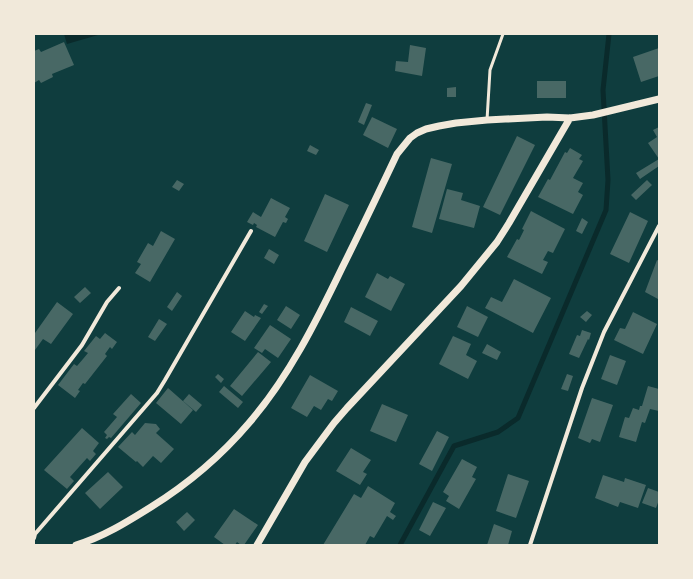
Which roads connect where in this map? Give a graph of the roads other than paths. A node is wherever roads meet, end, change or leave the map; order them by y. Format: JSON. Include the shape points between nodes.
{"nodes":[{"id":1,"x":503,"y":34,"type":"edge"},
{"id":2,"x":659,"y":99,"type":"edge"},
{"id":3,"x":570,"y":118,"type":"junction"},
{"id":4,"x":487,"y":120,"type":"junction"},
{"id":5,"x":659,"y":226,"type":"edge"},
{"id":6,"x":251,"y":231,"type":"dead end"},
{"id":7,"x":119,"y":288,"type":"dead end"},
{"id":8,"x":34,"y":408,"type":"edge"},
{"id":9,"x":34,"y":538,"type":"edge"},
{"id":10,"x":76,"y":545,"type":"edge"},
{"id":11,"x":257,"y":545,"type":"edge"},
{"id":12,"x":530,"y":545,"type":"edge"}],
"edges":[{"from":1,"to":4,"type":"lane","via":[[490,70]]},
{"from":2,"to":3,"type":"street","via":[[593,116]]},
{"from":3,"to":4,"type":"street"},
{"from":3,"to":11,"type":"street","via":[[497,242],[334,423],[305,462]]},
{"from":4,"to":10,"type":"street","via":[[426,129],[410,138],[397,154],[311,331],[282,379],[250,423],[227,448],[177,490],[113,530]]},
{"from":5,"to":12,"type":"street","via":[[604,332],[572,416]]},
{"from":6,"to":9,"type":"street","via":[[157,393]]},
{"from":7,"to":8,"type":"street","via":[[107,302],[82,345]]}]}
